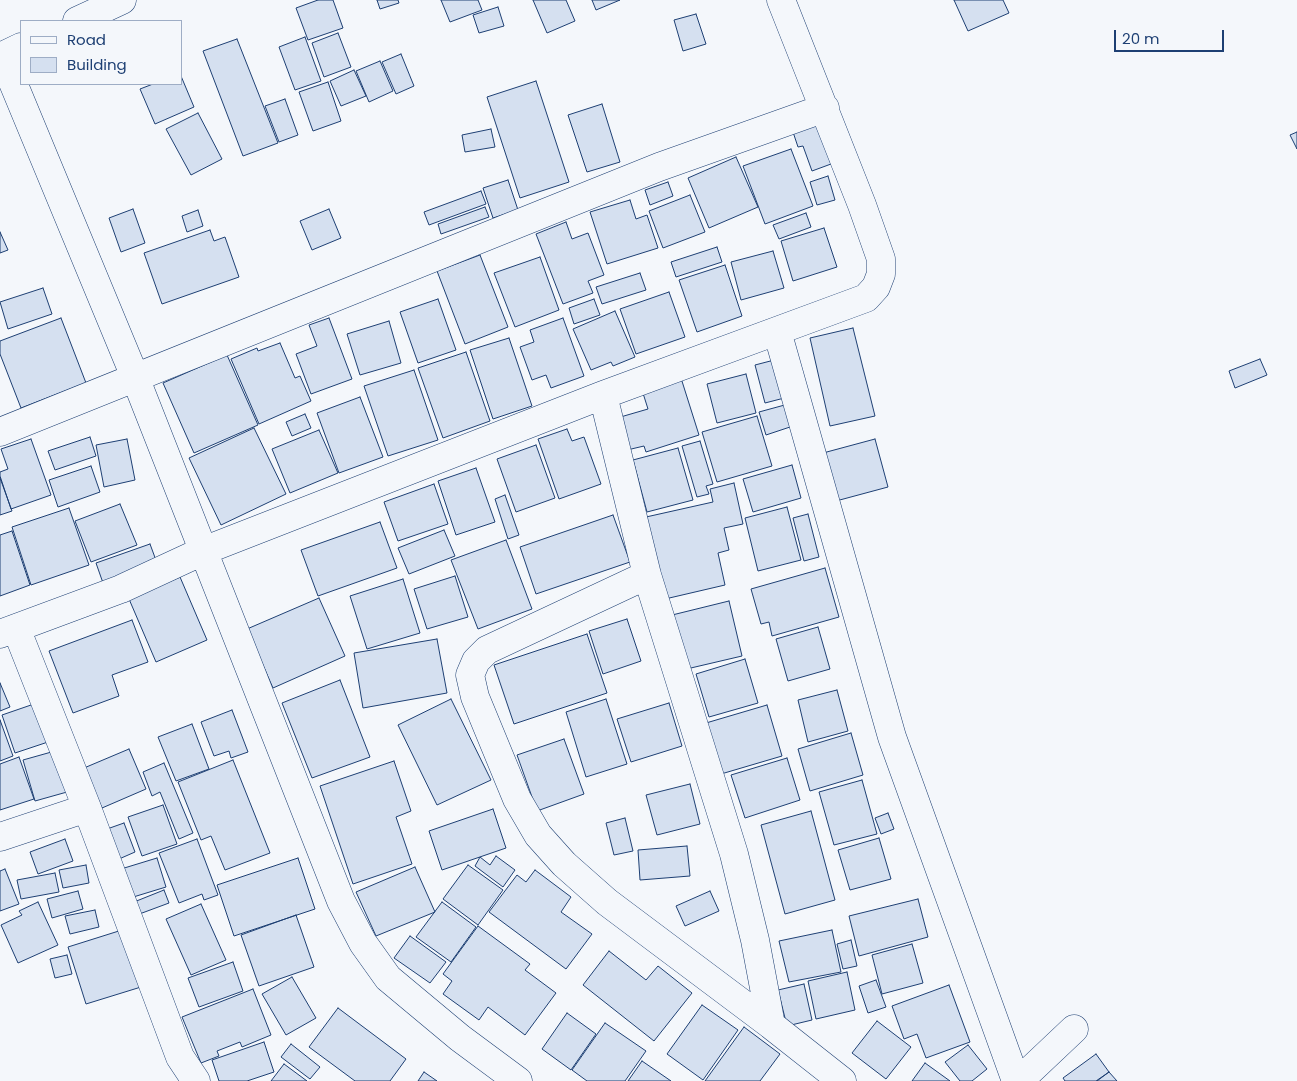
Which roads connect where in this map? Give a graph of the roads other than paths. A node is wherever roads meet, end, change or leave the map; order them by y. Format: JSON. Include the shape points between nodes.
{"nodes":[{"id":1,"x":122,"y":0,"type":"edge"},
{"id":2,"x":781,"y":0,"type":"edge"},
{"id":3,"x":79,"y":20,"type":"edge"},
{"id":4,"x":8,"y":54,"type":"edge"},
{"id":5,"x":20,"y":85,"type":"edge"},
{"id":6,"x":20,"y":85,"type":"edge"},
{"id":7,"x":825,"y":108,"type":"junction"},
{"id":8,"x":777,"y":331,"type":"junction"},
{"id":9,"x":135,"y":377,"type":"junction"},
{"id":10,"x":603,"y":395,"type":"junction"},
{"id":11,"x":0,"y":432,"type":"edge"},
{"id":12,"x":203,"y":551,"type":"junction"},
{"id":13,"x":648,"y":575,"type":"junction"},
{"id":14,"x":8,"y":631,"type":"edge"},
{"id":15,"x":88,"y":808,"type":"junction"},
{"id":16,"x":0,"y":837,"type":"edge"},
{"id":17,"x":771,"y":1025,"type":"junction"},
{"id":18,"x":1074,"y":1029,"type":"dead end"},
{"id":19,"x":196,"y":1081,"type":"edge"},
{"id":20,"x":518,"y":1081,"type":"edge"},
{"id":21,"x":842,"y":1081,"type":"edge"},
{"id":22,"x":1018,"y":1081,"type":"edge"}],
"edges":[{"from":1,"to":3,"type":"street"},
{"from":2,"to":7,"type":"street"},
{"from":4,"to":5,"type":"street"},
{"from":6,"to":9,"type":"street"},
{"from":7,"to":8,"type":"street","via":[[881,259],[881,274],[876,287],[866,298]]},
{"from":7,"to":9,"type":"street","via":[[658,168]]},
{"from":8,"to":10,"type":"street"},
{"from":8,"to":22,"type":"street","via":[[892,737]]},
{"from":9,"to":11,"type":"street"},
{"from":9,"to":12,"type":"street"},
{"from":10,"to":12,"type":"street"},
{"from":10,"to":13,"type":"street"},
{"from":12,"to":14,"type":"street","via":[[121,589]]},
{"from":12,"to":20,"type":"street","via":[[341,901],[363,943],[388,978]]},
{"from":13,"to":17,"type":"street","via":[[734,854]]},
{"from":13,"to":17,"type":"street","via":[[487,650],[476,661],[470,675],[475,697],[517,798],[538,835],[564,864],[607,902]]},
{"from":14,"to":15,"type":"street"},
{"from":15,"to":16,"type":"street"},
{"from":15,"to":19,"type":"street","via":[[180,1057]]},
{"from":17,"to":21,"type":"street"},
{"from":18,"to":22,"type":"street"}]}
